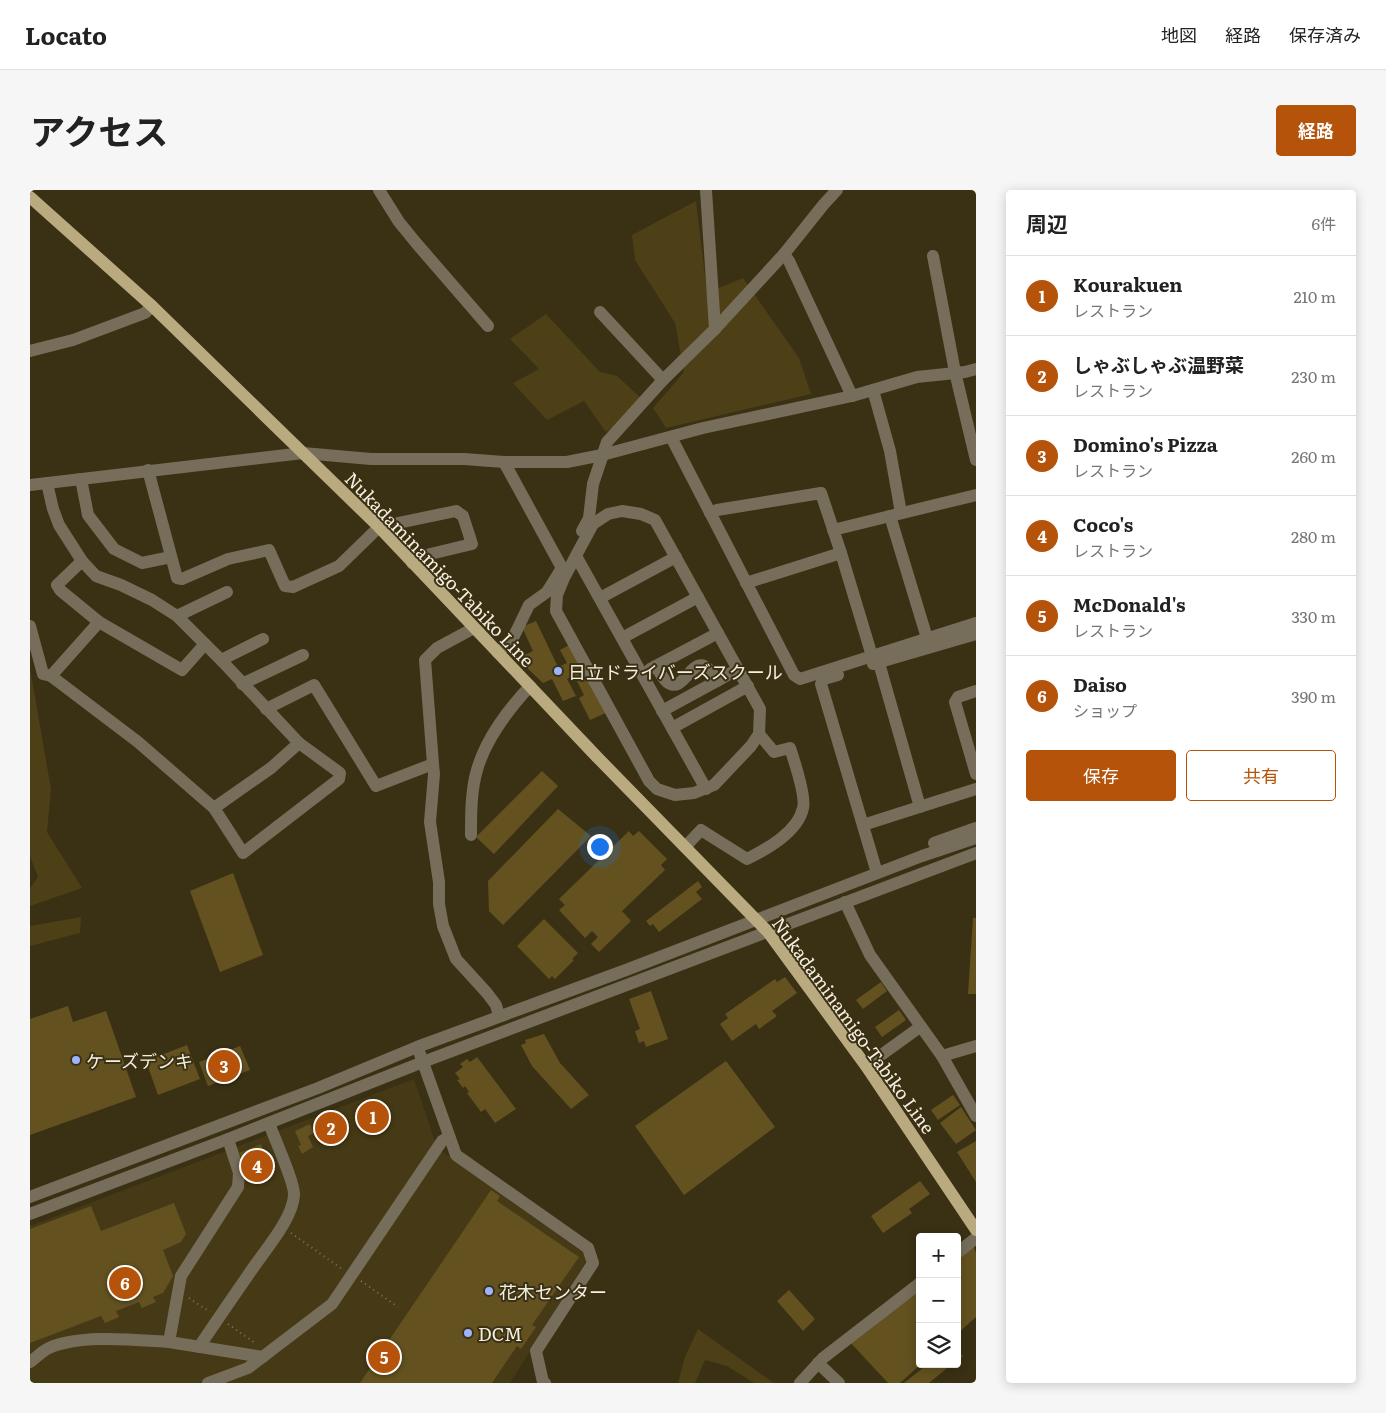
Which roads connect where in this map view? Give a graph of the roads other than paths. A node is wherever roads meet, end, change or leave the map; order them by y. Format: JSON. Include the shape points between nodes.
{"nodes":[{"id":1,"x":379,"y":190,"type":"edge"},
{"id":2,"x":706,"y":190,"type":"edge"},
{"id":3,"x":838,"y":190,"type":"edge"},
{"id":4,"x":30,"y":197,"type":"edge"},
{"id":5,"x":784,"y":254,"type":"junction"},
{"id":6,"x":934,"y":256,"type":"dead end"},
{"id":7,"x":152,"y":306,"type":"junction"},
{"id":8,"x":600,"y":312,"type":"dead end"},
{"id":9,"x":488,"y":326,"type":"dead end"},
{"id":10,"x":714,"y":330,"type":"junction"},
{"id":11,"x":30,"y":351,"type":"edge"},
{"id":12,"x":976,"y":368,"type":"edge"},
{"id":13,"x":955,"y":372,"type":"junction"},
{"id":14,"x":662,"y":380,"type":"junction"},
{"id":15,"x":873,"y":390,"type":"junction"},
{"id":16,"x":852,"y":396,"type":"junction"},
{"id":17,"x":671,"y":437,"type":"junction"},
{"id":18,"x":303,"y":453,"type":"junction"},
{"id":19,"x":602,"y":455,"type":"junction"},
{"id":20,"x":976,"y":460,"type":"edge"},
{"id":21,"x":504,"y":462,"type":"junction"},
{"id":22,"x":148,"y":470,"type":"junction"},
{"id":23,"x":81,"y":478,"type":"junction"},
{"id":24,"x":47,"y":483,"type":"junction"},
{"id":25,"x":30,"y":485,"type":"edge"},
{"id":26,"x":976,"y":494,"type":"edge"},
{"id":27,"x":710,"y":513,"type":"junction"},
{"id":28,"x":895,"y":515,"type":"junction"},
{"id":29,"x":378,"y":528,"type":"junction"},
{"id":30,"x":833,"y":530,"type":"junction"},
{"id":31,"x":841,"y":554,"type":"junction"},
{"id":32,"x":576,"y":556,"type":"junction"},
{"id":33,"x":171,"y":557,"type":"junction"},
{"id":34,"x":676,"y":558,"type":"junction"},
{"id":35,"x":82,"y":560,"type":"junction"},
{"id":36,"x":412,"y":563,"type":"junction"},
{"id":37,"x":562,"y":568,"type":"junction"},
{"id":38,"x":746,"y":583,"type":"junction"},
{"id":39,"x":228,"y":592,"type":"dead end"},
{"id":40,"x":698,"y":597,"type":"junction"},
{"id":41,"x":600,"y":598,"type":"junction"},
{"id":42,"x":177,"y":616,"type":"junction"},
{"id":43,"x":99,"y":622,"type":"junction"},
{"id":44,"x":976,"y":623,"type":"edge"},
{"id":45,"x":30,"y":626,"type":"edge"},
{"id":46,"x":474,"y":628,"type":"junction"},
{"id":47,"x":718,"y":633,"type":"junction"},
{"id":48,"x":976,"y":634,"type":"edge"},
{"id":49,"x":622,"y":638,"type":"junction"},
{"id":50,"x":927,"y":638,"type":"junction"},
{"id":51,"x":263,"y":639,"type":"dead end"},
{"id":52,"x":205,"y":644,"type":"junction"},
{"id":53,"x":498,"y":653,"type":"junction"},
{"id":54,"x":302,"y":655,"type":"dead end"},
{"id":55,"x":875,"y":659,"type":"junction"},
{"id":56,"x":221,"y":660,"type":"junction"},
{"id":57,"x":656,"y":666,"type":"junction"},
{"id":58,"x":738,"y":669,"type":"junction"},
{"id":59,"x":642,"y":674,"type":"junction"},
{"id":60,"x":51,"y":676,"type":"junction"},
{"id":61,"x":717,"y":681,"type":"junction"},
{"id":62,"x":242,"y":684,"type":"junction"},
{"id":63,"x":530,"y":686,"type":"junction"},
{"id":64,"x":748,"y":686,"type":"junction"},
{"id":65,"x":976,"y":691,"type":"edge"},
{"id":66,"x":266,"y":709,"type":"junction"},
{"id":67,"x":662,"y":711,"type":"junction"},
{"id":68,"x":672,"y":728,"type":"junction"},
{"id":69,"x":758,"y":734,"type":"junction"},
{"id":70,"x":299,"y":742,"type":"junction"},
{"id":71,"x":974,"y":756,"type":"edge"},
{"id":72,"x":433,"y":764,"type":"junction"},
{"id":73,"x":976,"y":774,"type":"edge"},
{"id":74,"x":706,"y":789,"type":"junction"},
{"id":75,"x":976,"y":789,"type":"edge"},
{"id":76,"x":920,"y":807,"type":"junction"},
{"id":77,"x":214,"y":808,"type":"junction"},
{"id":78,"x":863,"y":825,"type":"junction"},
{"id":79,"x":976,"y":828,"type":"edge"},
{"id":80,"x":471,"y":835,"type":"dead end"},
{"id":81,"x":976,"y":838,"type":"edge"},
{"id":82,"x":685,"y":847,"type":"junction"},
{"id":83,"x":976,"y":853,"type":"edge"},
{"id":84,"x":976,"y":861,"type":"edge"},
{"id":85,"x":936,"y":868,"type":"junction"},
{"id":86,"x":876,"y":869,"type":"junction"},
{"id":87,"x":845,"y":902,"type":"junction"},
{"id":88,"x":755,"y":920,"type":"junction"},
{"id":89,"x":768,"y":932,"type":"junction"},
{"id":90,"x":499,"y":1016,"type":"junction"},
{"id":91,"x":920,"y":1027,"type":"junction"},
{"id":92,"x":976,"y":1046,"type":"edge"},
{"id":93,"x":417,"y":1047,"type":"junction"},
{"id":94,"x":942,"y":1056,"type":"junction"},
{"id":95,"x":422,"y":1062,"type":"junction"},
{"id":96,"x":866,"y":1066,"type":"junction"},
{"id":97,"x":976,"y":1116,"type":"edge"},
{"id":98,"x":268,"y":1123,"type":"junction"},
{"id":99,"x":450,"y":1137,"type":"junction"},
{"id":100,"x":228,"y":1140,"type":"junction"},
{"id":101,"x":30,"y":1197,"type":"edge"},
{"id":102,"x":30,"y":1214,"type":"edge"},
{"id":103,"x":976,"y":1230,"type":"edge"},
{"id":104,"x":976,"y":1238,"type":"edge"},
{"id":105,"x":961,"y":1251,"type":"edge"},
{"id":106,"x":916,"y":1285,"type":"edge"},
{"id":107,"x":170,"y":1342,"type":"junction"},
{"id":108,"x":199,"y":1347,"type":"junction"},
{"id":109,"x":268,"y":1353,"type":"junction"},
{"id":110,"x":30,"y":1362,"type":"edge"},
{"id":111,"x":818,"y":1363,"type":"junction"},
{"id":112,"x":208,"y":1383,"type":"edge"},
{"id":113,"x":545,"y":1383,"type":"edge"},
{"id":114,"x":800,"y":1383,"type":"edge"},
{"id":115,"x":839,"y":1383,"type":"edge"}],
"edges":[{"from":1,"to":9,"type":"street","via":[[399,222]]},
{"from":2,"to":10,"type":"street"},
{"from":3,"to":5,"type":"street"},
{"from":4,"to":7,"type":"main road","name":"Nukadaminamigo-Tabiko Line"},
{"from":5,"to":10,"type":"street"},
{"from":5,"to":16,"type":"street"},
{"from":6,"to":13,"type":"street"},
{"from":7,"to":11,"type":"street","via":[[145,313],[73,340]]},
{"from":7,"to":18,"type":"main road","name":"Nukadaminamigo-Tabiko Line"},
{"from":8,"to":14,"type":"street"},
{"from":10,"to":14,"type":"street"},
{"from":12,"to":13,"type":"street"},
{"from":13,"to":15,"type":"street"},
{"from":13,"to":20,"type":"street"},
{"from":14,"to":19,"type":"street","via":[[607,442]]},
{"from":15,"to":16,"type":"street"},
{"from":15,"to":28,"type":"street","via":[[890,451]]},
{"from":16,"to":17,"type":"street"},
{"from":17,"to":19,"type":"street"},
{"from":17,"to":27,"type":"street"},
{"from":18,"to":21,"type":"street","via":[[371,459]]},
{"from":18,"to":22,"type":"street"},
{"from":18,"to":29,"type":"main road","name":"Nukadaminamigo-Tabiko Line"},
{"from":19,"to":21,"type":"street","via":[[566,462]]},
{"from":19,"to":37,"type":"street","via":[[588,518]]},
{"from":21,"to":37,"type":"street"},
{"from":22,"to":23,"type":"street"},
{"from":22,"to":33,"type":"street"},
{"from":23,"to":24,"type":"street"},
{"from":23,"to":33,"type":"street","via":[[88,515],[114,549],[142,563]]},
{"from":24,"to":25,"type":"street"},
{"from":24,"to":35,"type":"street","via":[[59,525]]},
{"from":26,"to":28,"type":"street"},
{"from":27,"to":30,"type":"street","via":[[821,493]]},
{"from":27,"to":38,"type":"street"},
{"from":28,"to":30,"type":"street"},
{"from":28,"to":50,"type":"street"},
{"from":29,"to":33,"type":"street","via":[[339,566],[293,587],[285,586],[269,550],[228,559],[182,579],[176,578]]},
{"from":29,"to":36,"type":"main road","name":"Nukadaminamigo-Tabiko Line"},
{"from":29,"to":36,"type":"street","via":[[456,511],[463,516],[472,544],[422,556]]},
{"from":30,"to":31,"type":"street"},
{"from":31,"to":38,"type":"street"},
{"from":31,"to":55,"type":"street"},
{"from":32,"to":34,"type":"street","via":[[593,524],[608,514],[622,511],[655,520]]},
{"from":32,"to":41,"type":"street"},
{"from":32,"to":74,"type":"street","via":[[557,595],[556,610],[649,781],[657,789],[675,795]]},
{"from":34,"to":40,"type":"street"},
{"from":34,"to":41,"type":"street"},
{"from":35,"to":42,"type":"street","via":[[96,576],[121,585]]},
{"from":35,"to":43,"type":"street","via":[[57,585]]},
{"from":36,"to":46,"type":"main road","name":"Nukadaminamigo-Tabiko Line"},
{"from":37,"to":53,"type":"street","via":[[547,592],[529,605],[514,636]]},
{"from":38,"to":55,"type":"street","via":[[794,676],[800,679]]},
{"from":39,"to":42,"type":"street"},
{"from":40,"to":47,"type":"street"},
{"from":40,"to":49,"type":"street"},
{"from":41,"to":49,"type":"street"},
{"from":42,"to":52,"type":"street"},
{"from":43,"to":52,"type":"street","via":[[182,670]]},
{"from":43,"to":60,"type":"street"},
{"from":44,"to":50,"type":"street"},
{"from":45,"to":60,"type":"street","via":[[43,674]]},
{"from":46,"to":53,"type":"main road","name":"Nukadaminamigo-Tabiko Line"},
{"from":46,"to":72,"type":"street","via":[[436,648],[425,660]]},
{"from":47,"to":57,"type":"street"},
{"from":47,"to":58,"type":"street"},
{"from":48,"to":55,"type":"street"},
{"from":49,"to":59,"type":"street"},
{"from":50,"to":55,"type":"street"},
{"from":51,"to":56,"type":"street"},
{"from":52,"to":56,"type":"street"},
{"from":53,"to":63,"type":"main road","name":"Nukadaminamigo-Tabiko Line"},
{"from":54,"to":62,"type":"street"},
{"from":55,"to":76,"type":"street"},
{"from":55,"to":78,"type":"street","via":[[824,679],[820,684]]},
{"from":56,"to":62,"type":"street"},
{"from":57,"to":59,"type":"street"},
{"from":57,"to":61,"type":"street","via":[[668,684],[681,683],[688,672],[700,666],[710,671]]},
{"from":58,"to":61,"type":"street"},
{"from":58,"to":64,"type":"street"},
{"from":59,"to":67,"type":"street"},
{"from":60,"to":77,"type":"street","via":[[138,742]]},
{"from":61,"to":67,"type":"street"},
{"from":62,"to":66,"type":"street"},
{"from":63,"to":80,"type":"street","via":[[510,708],[483,751],[476,771]]},
{"from":63,"to":82,"type":"main road","name":"Nukadaminamigo-Tabiko Line"},
{"from":64,"to":68,"type":"street"},
{"from":64,"to":69,"type":"street","via":[[760,709]]},
{"from":65,"to":71,"type":"street","via":[[958,697],[955,702]]},
{"from":66,"to":70,"type":"street"},
{"from":66,"to":72,"type":"street","via":[[314,685],[376,786]]},
{"from":67,"to":68,"type":"street"},
{"from":68,"to":74,"type":"street"},
{"from":69,"to":74,"type":"street","via":[[751,746],[714,785]]},
{"from":69,"to":82,"type":"street","via":[[774,752],[790,748],[804,808],[793,828],[768,849],[747,859],[701,830]]},
{"from":70,"to":77,"type":"street","via":[[271,768]]},
{"from":70,"to":77,"type":"street","via":[[340,773],[339,779],[243,853]]},
{"from":71,"to":73,"type":"street"},
{"from":72,"to":90,"type":"street","via":[[430,822],[443,926],[456,959],[496,1005]]},
{"from":75,"to":76,"type":"street"},
{"from":76,"to":78,"type":"street"},
{"from":78,"to":86,"type":"street"},
{"from":79,"to":86,"type":"street"},
{"from":81,"to":86,"type":"street"},
{"from":82,"to":88,"type":"main road","name":"Nukadaminamigo-Tabiko Line"},
{"from":83,"to":85,"type":"street"},
{"from":84,"to":85,"type":"street"},
{"from":85,"to":87,"type":"street"},
{"from":86,"to":88,"type":"street"},
{"from":87,"to":89,"type":"street"},
{"from":87,"to":91,"type":"street","via":[[870,955]]},
{"from":88,"to":89,"type":"main road","name":"Nukadaminamigo-Tabiko Line"},
{"from":88,"to":90,"type":"street"},
{"from":89,"to":95,"type":"street"},
{"from":89,"to":96,"type":"main road","name":"Nukadaminamigo-Tabiko Line"},
{"from":90,"to":93,"type":"street"},
{"from":91,"to":94,"type":"street"},
{"from":91,"to":96,"type":"street"},
{"from":92,"to":94,"type":"street"},
{"from":93,"to":95,"type":"street"},
{"from":93,"to":101,"type":"street"},
{"from":94,"to":97,"type":"street"},
{"from":95,"to":98,"type":"street"},
{"from":95,"to":99,"type":"street"},
{"from":96,"to":103,"type":"main road","name":"Nukadaminamigo-Tabiko Line"},
{"from":98,"to":100,"type":"street"},
{"from":98,"to":108,"type":"street","via":[[295,1193],[293,1204]]},
{"from":99,"to":109,"type":"street","via":[[442,1141],[332,1304]]},
{"from":99,"to":113,"type":"street","via":[[456,1155],[588,1248],[593,1263],[536,1351]]},
{"from":100,"to":102,"type":"street"},
{"from":100,"to":107,"type":"street","via":[[239,1173],[238,1187],[181,1276]]},
{"from":104,"to":105,"type":"street"},
{"from":106,"to":111,"type":"street"},
{"from":107,"to":108,"type":"street"},
{"from":107,"to":110,"type":"street","via":[[109,1340],[66,1343],[47,1349]]},
{"from":108,"to":109,"type":"street"},
{"from":109,"to":112,"type":"street","via":[[248,1368]]},
{"from":111,"to":114,"type":"street"},
{"from":111,"to":115,"type":"street"}]}
